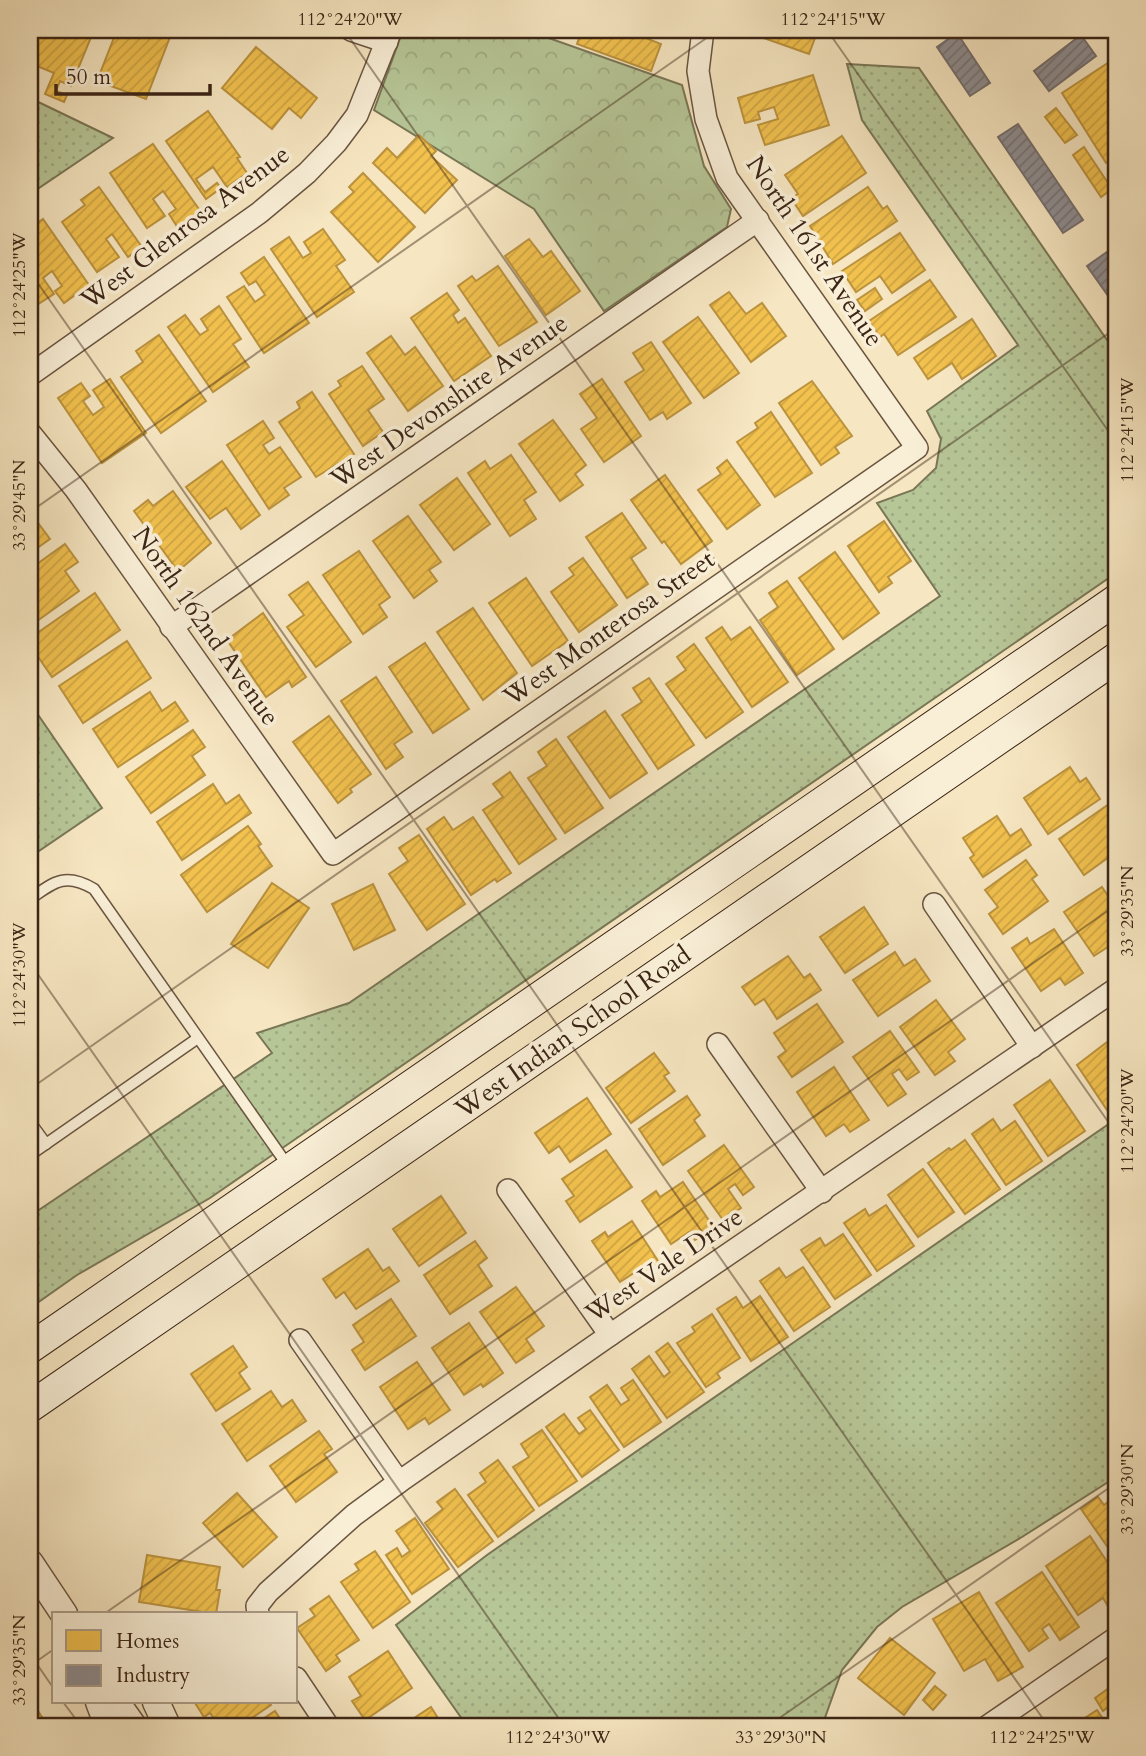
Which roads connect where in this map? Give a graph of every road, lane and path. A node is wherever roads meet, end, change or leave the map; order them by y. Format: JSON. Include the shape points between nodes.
{"nodes":[{"id":1,"x":351,"y":30,"type":"edge"},
{"id":2,"x":703,"y":30,"type":"edge"},
{"id":3,"x":389,"y":36,"type":"edge"},
{"id":4,"x":758,"y":220,"type":"junction"},
{"id":5,"x":30,"y":375,"type":"edge"},
{"id":6,"x":30,"y":433,"type":"edge"},
{"id":7,"x":916,"y":448,"type":"joint"},
{"id":8,"x":1116,"y":600,"type":"edge"},
{"id":9,"x":172,"y":627,"type":"junction"},
{"id":10,"x":1116,"y":657,"type":"edge"},
{"id":11,"x":333,"y":854,"type":"joint"},
{"id":12,"x":30,"y":899,"type":"edge"},
{"id":13,"x":934,"y":904,"type":"dead end"},
{"id":14,"x":1116,"y":989,"type":"edge"},
{"id":15,"x":198,"y":1038,"type":"junction"},
{"id":16,"x":718,"y":1044,"type":"dead end"},
{"id":17,"x":1032,"y":1047,"type":"junction"},
{"id":18,"x":30,"y":1122,"type":"edge"},
{"id":19,"x":46,"y":1144,"type":"junction"},
{"id":20,"x":30,"y":1155,"type":"edge"},
{"id":21,"x":290,"y":1170,"type":"junction"},
{"id":22,"x":508,"y":1190,"type":"dead end"},
{"id":23,"x":822,"y":1192,"type":"junction"},
{"id":24,"x":610,"y":1335,"type":"junction"},
{"id":25,"x":300,"y":1340,"type":"dead end"},
{"id":26,"x":30,"y":1349,"type":"edge"},
{"id":27,"x":30,"y":1407,"type":"edge"},
{"id":28,"x":399,"y":1482,"type":"junction"},
{"id":29,"x":30,"y":1563,"type":"edge"},
{"id":30,"x":258,"y":1610,"type":"edge"},
{"id":31,"x":63,"y":1612,"type":"edge"},
{"id":32,"x":1116,"y":1638,"type":"edge"},
{"id":33,"x":298,"y":1681,"type":"edge"},
{"id":34,"x":100,"y":1704,"type":"edge"},
{"id":35,"x":117,"y":1704,"type":"edge"},
{"id":36,"x":157,"y":1704,"type":"edge"},
{"id":37,"x":108,"y":1726,"type":"edge"},
{"id":38,"x":133,"y":1726,"type":"edge"},
{"id":39,"x":167,"y":1726,"type":"edge"},
{"id":40,"x":328,"y":1726,"type":"edge"},
{"id":41,"x":988,"y":1726,"type":"edge"}],
"edges":[{"from":1,"to":3,"type":"street"},
{"from":2,"to":4,"type":"street","name":"North 161st Avenue","via":[[698,71],[706,119],[727,177]]},
{"from":3,"to":5,"type":"street","name":"West Glenrosa Avenue","via":[[356,115],[307,173],[259,213]]},
{"from":4,"to":7,"type":"street","name":"North 161st Avenue"},
{"from":4,"to":9,"type":"street","name":"West Devonshire Avenue"},
{"from":6,"to":9,"type":"street","name":"North 162nd Avenue","via":[[69,480]]},
{"from":7,"to":11,"type":"street","name":"West Monterosa Street"},
{"from":8,"to":21,"type":"main road","name":"West Indian School Road"},
{"from":9,"to":11,"type":"street","name":"North 162nd Avenue"},
{"from":10,"to":27,"type":"main road","name":"West Indian School Road"},
{"from":12,"to":15,"type":"lane","via":[[54,882],[67,879],[94,889]]},
{"from":13,"to":17,"type":"street"},
{"from":14,"to":17,"type":"street","name":"West Vale Drive"},
{"from":15,"to":19,"type":"lane"},
{"from":15,"to":21,"type":"lane"},
{"from":16,"to":23,"type":"street"},
{"from":17,"to":23,"type":"street","name":"West Vale Drive"},
{"from":18,"to":19,"type":"lane"},
{"from":19,"to":20,"type":"lane"},
{"from":21,"to":26,"type":"main road","name":"West Indian School Road"},
{"from":22,"to":24,"type":"street"},
{"from":23,"to":24,"type":"street","name":"West Vale Drive"},
{"from":24,"to":28,"type":"street","name":"West Vale Drive"},
{"from":25,"to":28,"type":"street"},
{"from":28,"to":30,"type":"street","name":"West Vale Drive","via":[[268,1592]]},
{"from":29,"to":31,"type":"street"},
{"from":32,"to":41,"type":"street"},
{"from":33,"to":40,"type":"street"},
{"from":34,"to":37,"type":"street"},
{"from":35,"to":38,"type":"street"},
{"from":36,"to":39,"type":"street"}]}
